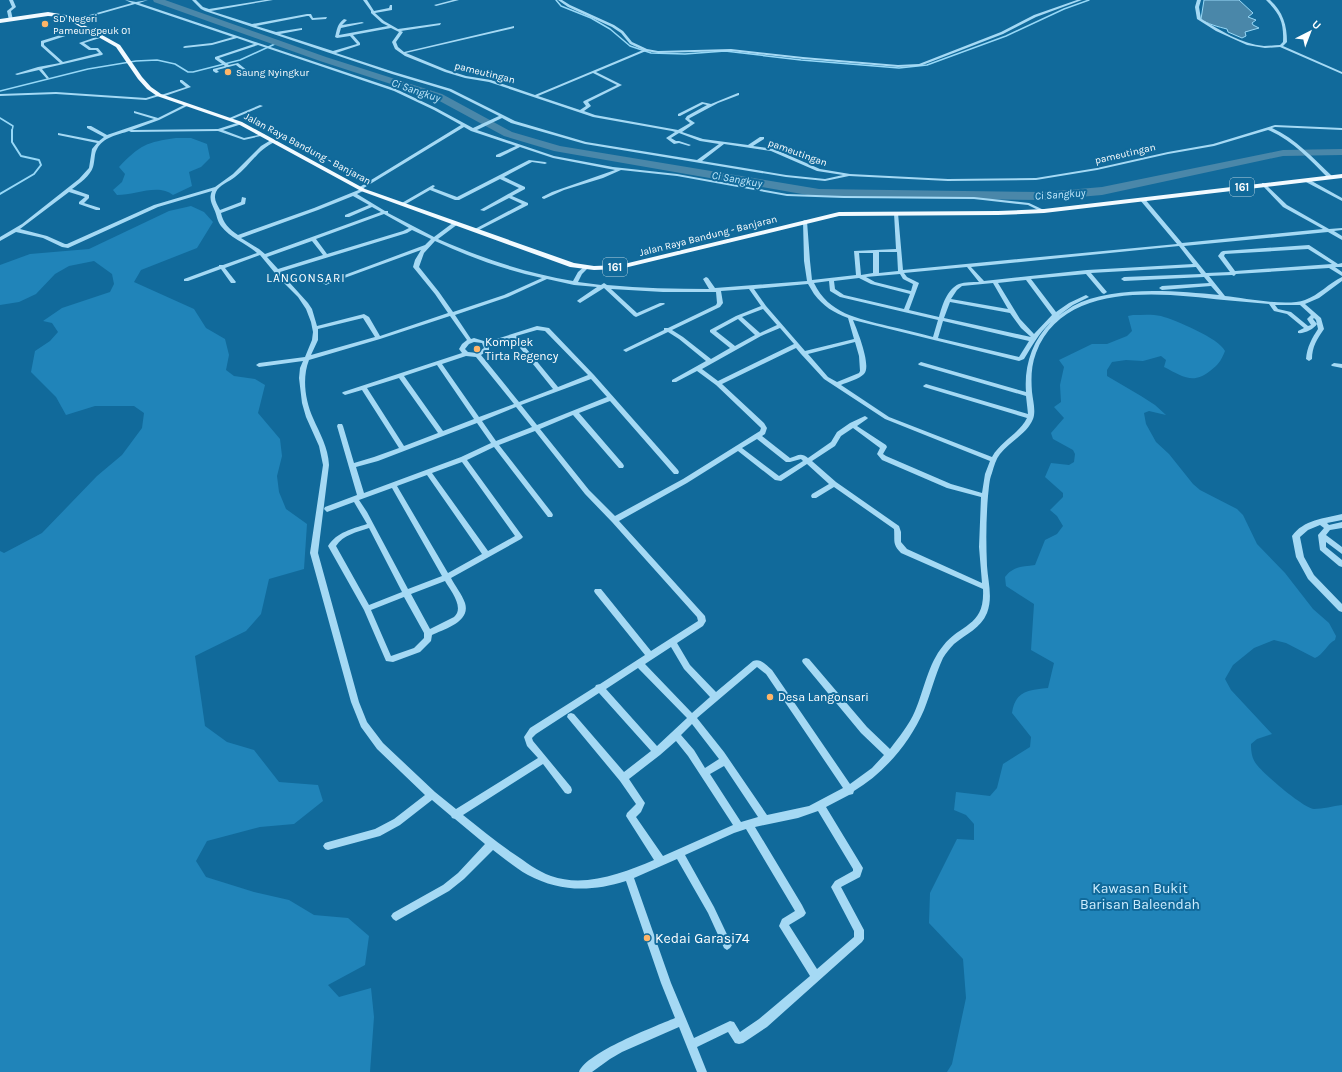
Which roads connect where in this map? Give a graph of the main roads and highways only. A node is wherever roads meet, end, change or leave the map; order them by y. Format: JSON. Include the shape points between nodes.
{"nodes":[{"id":1,"x":0,"y":21,"type":"edge"},
{"id":2,"x":1342,"y":176,"type":"edge"}],
"edges":[{"from":1,"to":2,"type":"main road","name":"Jalan Raya Bandung - Banjaran","number":"161","via":[[44,14],[57,14],[74,20],[118,46],[149,88],[160,95],[240,123],[361,189],[545,256],[586,267],[620,267],[839,214],[1044,210]]}]}
